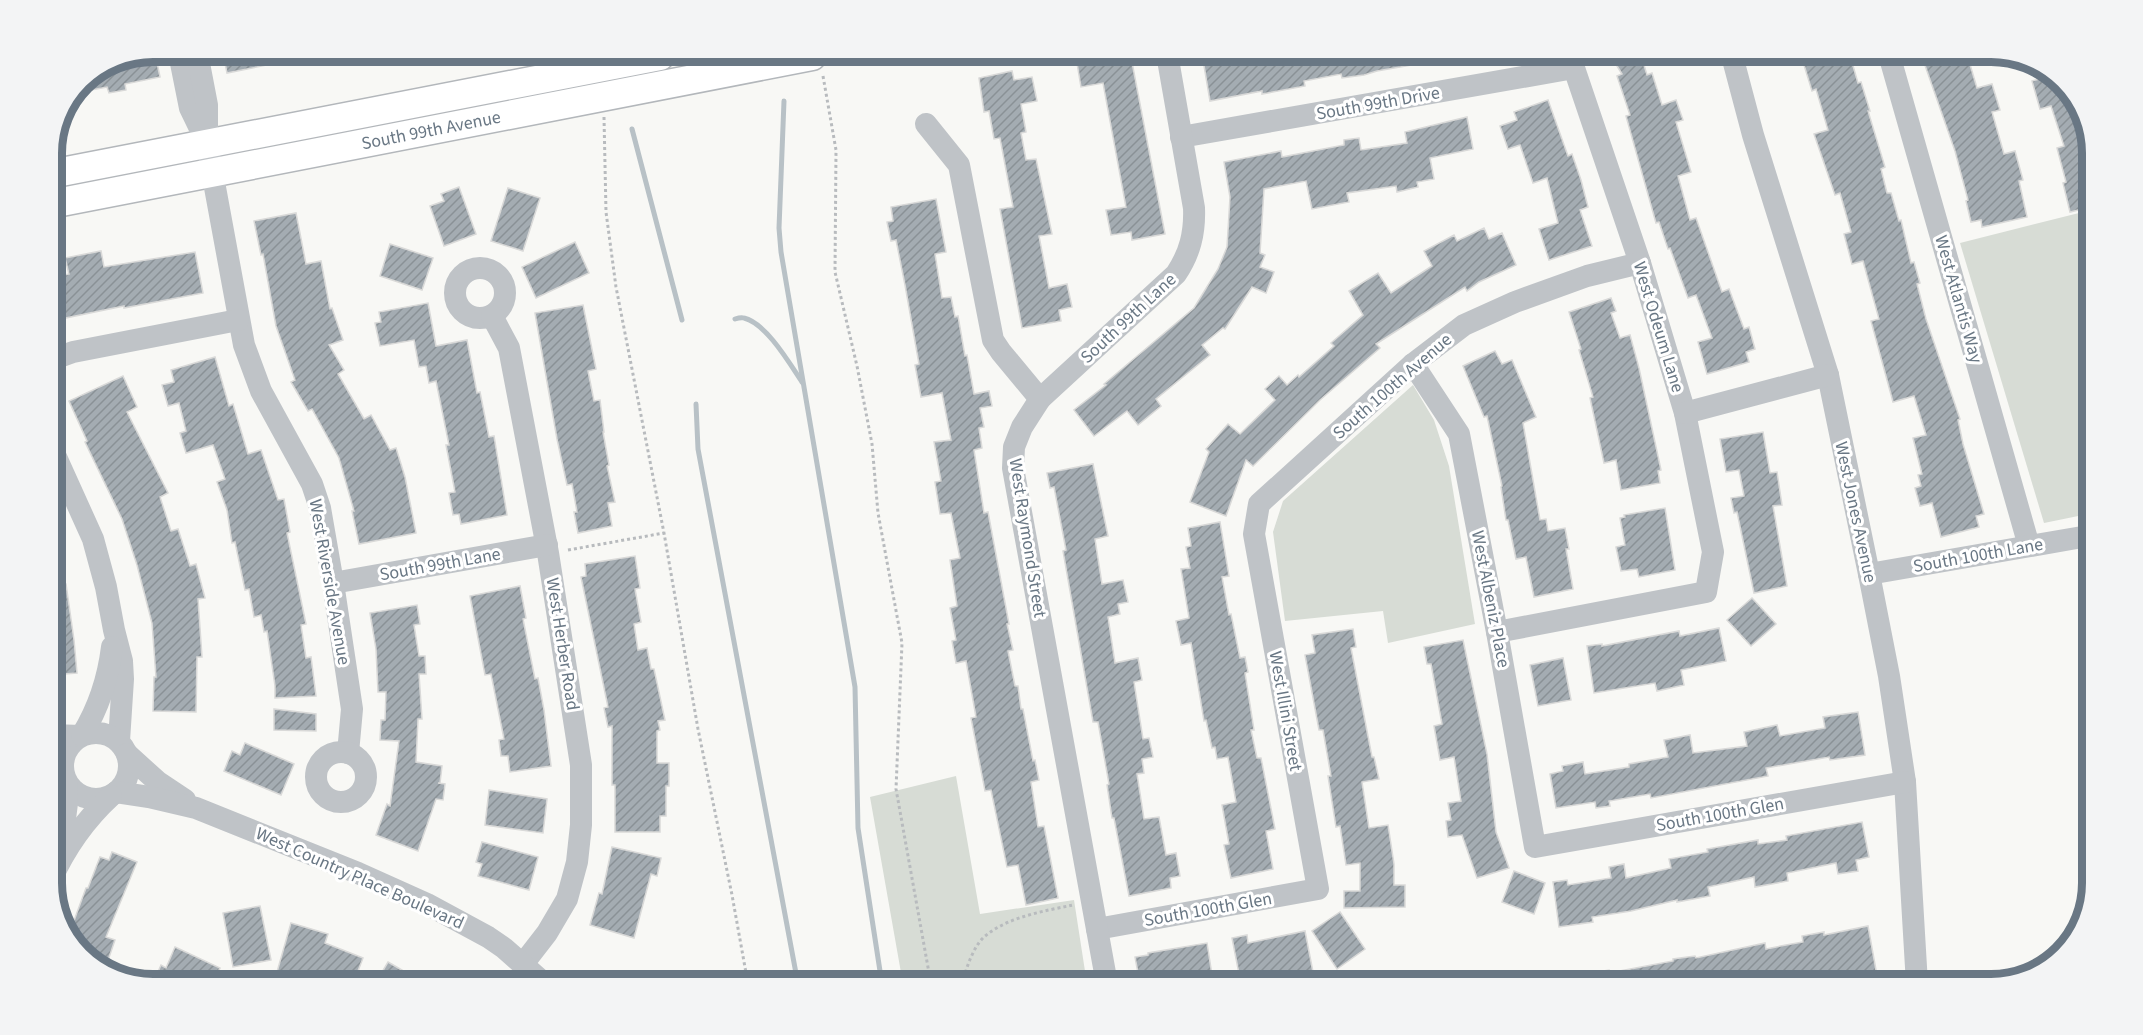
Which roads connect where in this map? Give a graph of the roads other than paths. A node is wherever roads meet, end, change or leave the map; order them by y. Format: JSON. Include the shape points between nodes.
{"nodes":[{"id":1,"x":181,"y":62,"type":"edge"},
{"id":2,"x":199,"y":62,"type":"edge"},
{"id":3,"x":626,"y":62,"type":"edge"},
{"id":4,"x":1168,"y":62,"type":"edge"},
{"id":5,"x":1734,"y":62,"type":"edge"},
{"id":6,"x":1891,"y":62,"type":"edge"},
{"id":7,"x":817,"y":63,"type":"edge"},
{"id":8,"x":1574,"y":68,"type":"joint"},
{"id":9,"x":926,"y":124,"type":"dead end"},
{"id":10,"x":1181,"y":137,"type":"junction"},
{"id":11,"x":207,"y":144,"type":"junction"},
{"id":12,"x":62,"y":172,"type":"edge"},
{"id":13,"x":213,"y":172,"type":"junction"},
{"id":14,"x":62,"y":202,"type":"edge"},
{"id":15,"x":1640,"y":263,"type":"junction"},
{"id":16,"x":492,"y":316,"type":"dead end"},
{"id":17,"x":238,"y":320,"type":"junction"},
{"id":18,"x":62,"y":356,"type":"edge"},
{"id":19,"x":1413,"y":363,"type":"junction"},
{"id":20,"x":1828,"y":375,"type":"junction"},
{"id":21,"x":1040,"y":399,"type":"junction"},
{"id":22,"x":1685,"y":413,"type":"junction"},
{"id":23,"x":62,"y":470,"type":"edge"},
{"id":24,"x":1254,"y":534,"type":"joint"},
{"id":25,"x":2082,"y":537,"type":"edge"},
{"id":26,"x":2029,"y":546,"type":"junction"},
{"id":27,"x":547,"y":549,"type":"junction"},
{"id":28,"x":1869,"y":574,"type":"junction"},
{"id":29,"x":333,"y":583,"type":"junction"},
{"id":30,"x":114,"y":630,"type":"junction"},
{"id":31,"x":1497,"y":632,"type":"junction"},
{"id":32,"x":62,"y":735,"type":"edge"},
{"id":33,"x":82,"y":736,"type":"junction"},
{"id":34,"x":123,"y":748,"type":"junction"},
{"id":35,"x":348,"y":753,"type":"dead end"},
{"id":36,"x":62,"y":764,"type":"edge"},
{"id":37,"x":62,"y":773,"type":"edge"},
{"id":38,"x":62,"y":780,"type":"edge"},
{"id":39,"x":1905,"y":782,"type":"junction"},
{"id":40,"x":113,"y":794,"type":"junction"},
{"id":41,"x":196,"y":808,"type":"junction"},
{"id":42,"x":62,"y":832,"type":"edge"},
{"id":43,"x":1535,"y":847,"type":"joint"},
{"id":44,"x":62,"y":860,"type":"edge"},
{"id":45,"x":1318,"y":889,"type":"joint"},
{"id":46,"x":1097,"y":929,"type":"junction"},
{"id":47,"x":523,"y":964,"type":"junction"},
{"id":48,"x":534,"y":974,"type":"edge"},
{"id":49,"x":1105,"y":974,"type":"edge"},
{"id":50,"x":1916,"y":974,"type":"edge"}],
"edges":[{"from":1,"to":11,"type":"street","name":"West Riverside Avenue","via":[[190,108]]},
{"from":2,"to":11,"type":"street","name":"West Riverside Avenue","via":[[207,105]]},
{"from":3,"to":11,"type":"main road","name":"South 99th Avenue"},
{"from":4,"to":10,"type":"street"},
{"from":5,"to":20,"type":"street","name":"West Jones Avenue"},
{"from":6,"to":26,"type":"street","name":"West Atlantis Way"},
{"from":7,"to":13,"type":"main road","name":"South 99th Avenue","via":[[640,89]]},
{"from":8,"to":10,"type":"street","name":"South 99th Drive"},
{"from":8,"to":15,"type":"street","name":"West Odeum Lane"},
{"from":9,"to":21,"type":"street","via":[[959,165],[993,340]]},
{"from":10,"to":21,"type":"street","name":"South 99th Lane","via":[[1195,224],[1188,253],[1176,274]]},
{"from":11,"to":12,"type":"main road","name":"South 99th Avenue"},
{"from":11,"to":13,"type":"street","name":"West Riverside Avenue"},
{"from":13,"to":14,"type":"main road","name":"South 99th Avenue"},
{"from":13,"to":17,"type":"street","name":"West Riverside Avenue"},
{"from":15,"to":19,"type":"street","name":"South 100th Avenue","via":[[1587,276],[1515,302],[1464,325]]},
{"from":15,"to":22,"type":"street","name":"West Odeum Lane"},
{"from":16,"to":27,"type":"street","name":"West Herber Road","via":[[509,348]]},
{"from":17,"to":18,"type":"street"},
{"from":17,"to":29,"type":"street","name":"West Riverside Avenue","via":[[261,392],[312,483]]},
{"from":19,"to":24,"type":"street","name":"South 100th Avenue","via":[[1259,504]]},
{"from":19,"to":31,"type":"street","name":"West Albeniz Place","via":[[1460,434]]},
{"from":20,"to":22,"type":"street"},
{"from":20,"to":28,"type":"street","name":"West Jones Avenue"},
{"from":21,"to":46,"type":"street","name":"West Raymond Street","via":[[1014,447],[1013,468]]},
{"from":22,"to":31,"type":"street","name":"West Odeum Lane","via":[[1713,552],[1706,592]]},
{"from":23,"to":30,"type":"street","via":[[93,539]]},
{"from":24,"to":45,"type":"street","name":"West Illini Street"},
{"from":25,"to":26,"type":"street","name":"South 100th Lane"},
{"from":26,"to":28,"type":"street","name":"South 100th Lane"},
{"from":27,"to":29,"type":"street","name":"South 99th Lane"},
{"from":27,"to":47,"type":"street","name":"West Herber Road","via":[[581,765],[581,825],[567,899]]},
{"from":28,"to":39,"type":"street","name":"West Jones Avenue"},
{"from":29,"to":35,"type":"street","name":"West Riverside Avenue","via":[[352,709]]},
{"from":30,"to":33,"type":"street","via":[[106,682]]},
{"from":30,"to":34,"type":"street","via":[[123,661]]},
{"from":31,"to":43,"type":"street","name":"West Albeniz Place"},
{"from":32,"to":33,"type":"street","name":"West Country Place Boulevard"},
{"from":33,"to":34,"type":"street","name":"West Country Place Boulevard","via":[[101,733]]},
{"from":33,"to":36,"type":"street","via":[[66,750]]},
{"from":34,"to":40,"type":"street","via":[[128,775]]},
{"from":34,"to":41,"type":"street","name":"West Country Place Boulevard","via":[[158,782]]},
{"from":37,"to":40,"type":"street","name":"West Country Place Boulevard","via":[[81,795],[101,799]]},
{"from":38,"to":42,"type":"street","via":[[67,802]]},
{"from":39,"to":43,"type":"street","name":"South 100th Glen"},
{"from":39,"to":50,"type":"street","name":"West Jones Avenue"},
{"from":40,"to":41,"type":"street","name":"West Country Place Boulevard","via":[[149,797]]},
{"from":40,"to":44,"type":"street","via":[[99,806]]},
{"from":41,"to":47,"type":"street","name":"West Country Place Boulevard","via":[[358,873],[447,914],[488,937]]},
{"from":45,"to":46,"type":"street","name":"South 100th Glen"},
{"from":46,"to":49,"type":"street","name":"West Raymond Street"},
{"from":47,"to":48,"type":"street","name":"West Country Place Boulevard"}]}
